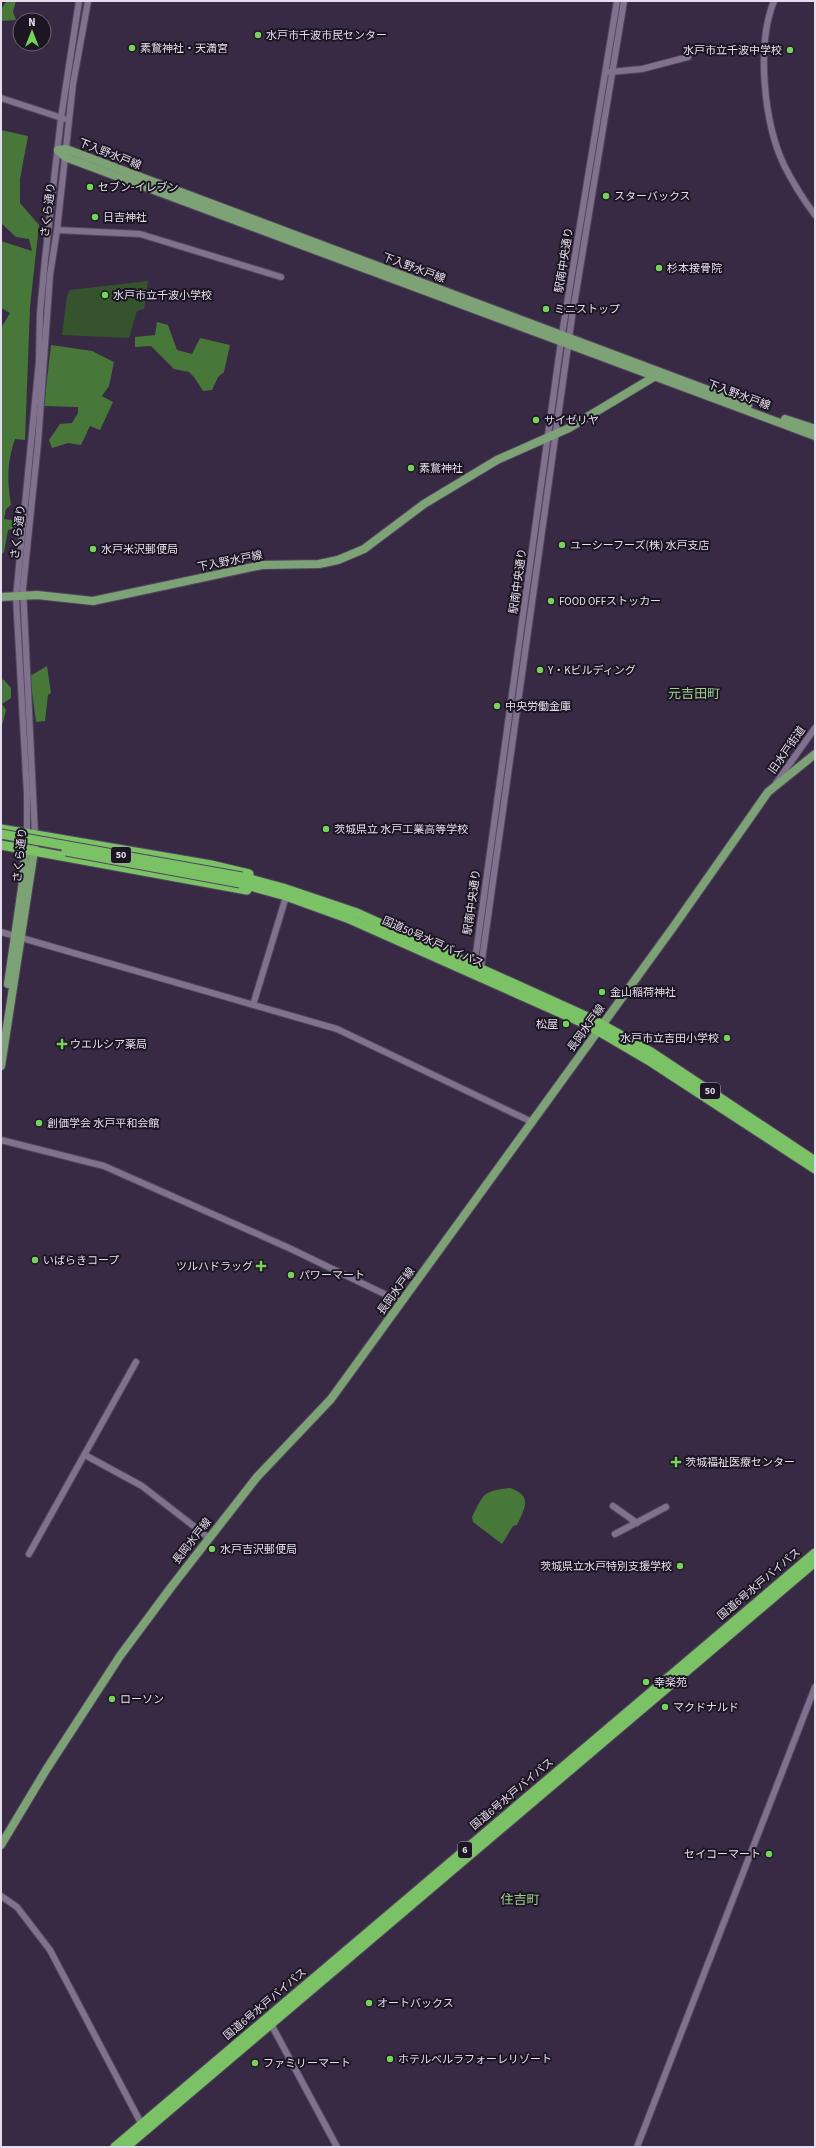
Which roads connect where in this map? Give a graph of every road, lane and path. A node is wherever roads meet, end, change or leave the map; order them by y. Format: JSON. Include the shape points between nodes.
{"nodes":[{"id":1,"x":79,"y":1,"type":"edge"},
{"id":2,"x":88,"y":1,"type":"edge"},
{"id":3,"x":617,"y":1,"type":"edge"},
{"id":4,"x":624,"y":1,"type":"edge"},
{"id":5,"x":774,"y":1,"type":"edge"},
{"id":6,"x":688,"y":57,"type":"dead end"},
{"id":7,"x":612,"y":72,"type":"junction"},
{"id":8,"x":605,"y":74,"type":"junction"},
{"id":9,"x":1,"y":98,"type":"edge"},
{"id":10,"x":61,"y":118,"type":"junction"},
{"id":11,"x":68,"y":120,"type":"junction"},
{"id":12,"x":63,"y":152,"type":"junction"},
{"id":13,"x":815,"y":215,"type":"edge"},
{"id":14,"x":57,"y":230,"type":"junction"},
{"id":15,"x":281,"y":277,"type":"dead end"},
{"id":16,"x":565,"y":339,"type":"junction"},
{"id":17,"x":663,"y":372,"type":"junction"},
{"id":18,"x":654,"y":376,"type":"junction"},
{"id":19,"x":815,"y":429,"type":"edge"},
{"id":20,"x":551,"y":436,"type":"junction"},
{"id":21,"x":815,"y":436,"type":"edge"},
{"id":22,"x":1,"y":597,"type":"edge"},
{"id":23,"x":19,"y":597,"type":"junction"},
{"id":24,"x":815,"y":728,"type":"edge"},
{"id":25,"x":815,"y":754,"type":"edge"},
{"id":26,"x":776,"y":784,"type":"junction"},
{"id":27,"x":1,"y":829,"type":"edge"},
{"id":28,"x":1,"y":834,"type":"edge"},
{"id":29,"x":31,"y":834,"type":"junction"},
{"id":30,"x":1,"y":840,"type":"edge"},
{"id":31,"x":1,"y":845,"type":"edge"},
{"id":32,"x":30,"y":850,"type":"junction"},
{"id":33,"x":241,"y":880,"type":"junction"},
{"id":34,"x":285,"y":900,"type":"junction"},
{"id":35,"x":347,"y":913,"type":"junction"},
{"id":36,"x":1,"y":932,"type":"edge"},
{"id":37,"x":17,"y":937,"type":"junction"},
{"id":38,"x":477,"y":968,"type":"junction"},
{"id":39,"x":254,"y":1005,"type":"junction"},
{"id":40,"x":601,"y":1027,"type":"junction"},
{"id":41,"x":1,"y":1032,"type":"edge"},
{"id":42,"x":1,"y":1066,"type":"edge"},
{"id":43,"x":532,"y":1122,"type":"junction"},
{"id":44,"x":1,"y":1140,"type":"edge"},
{"id":45,"x":815,"y":1161,"type":"edge"},
{"id":46,"x":815,"y":1169,"type":"edge"},
{"id":47,"x":401,"y":1302,"type":"junction"},
{"id":48,"x":136,"y":1362,"type":"dead end"},
{"id":49,"x":85,"y":1455,"type":"junction"},
{"id":50,"x":613,"y":1506,"type":"dead end"},
{"id":51,"x":666,"y":1508,"type":"dead end"},
{"id":52,"x":637,"y":1523,"type":"junction"},
{"id":53,"x":615,"y":1534,"type":"dead end"},
{"id":54,"x":209,"y":1538,"type":"junction"},
{"id":55,"x":815,"y":1553,"type":"edge"},
{"id":56,"x":29,"y":1554,"type":"dead end"},
{"id":57,"x":815,"y":1562,"type":"edge"},
{"id":58,"x":815,"y":1687,"type":"edge"},
{"id":59,"x":1,"y":1845,"type":"edge"},
{"id":60,"x":1,"y":1896,"type":"edge"},
{"id":61,"x":271,"y":2024,"type":"junction"},
{"id":62,"x":143,"y":2127,"type":"junction"},
{"id":63,"x":115,"y":2147,"type":"edge"},
{"id":64,"x":126,"y":2147,"type":"edge"},
{"id":65,"x":337,"y":2147,"type":"edge"},
{"id":66,"x":637,"y":2147,"type":"edge"}],
"edges":[{"from":1,"to":10,"type":"street","name":"さくら通り"},
{"from":2,"to":11,"type":"street","name":"さくら通り"},
{"from":3,"to":8,"type":"street","name":"駅南中央通り"},
{"from":4,"to":7,"type":"street","name":"駅南中央通り"},
{"from":5,"to":13,"type":"street","via":[[764,40],[769,110],[784,165],[795,187]]},
{"from":6,"to":7,"type":"street","via":[[642,69]]},
{"from":7,"to":8,"type":"street"},
{"from":7,"to":16,"type":"street","name":"駅南中央通り"},
{"from":8,"to":16,"type":"street","name":"駅南中央通り"},
{"from":9,"to":10,"type":"street"},
{"from":10,"to":11,"type":"street"},
{"from":10,"to":12,"type":"street","name":"さくら通り"},
{"from":11,"to":12,"type":"street","name":"さくら通り"},
{"from":12,"to":14,"type":"street","name":"さくら通り"},
{"from":12,"to":16,"type":"main road","name":"下入野水戸線"},
{"from":12,"to":23,"type":"street","name":"さくら通り","via":[[41,299],[39,361]]},
{"from":14,"to":15,"type":"street","via":[[140,234]]},
{"from":14,"to":23,"type":"street","name":"さくら通り","via":[[50,275],[38,443]]},
{"from":16,"to":17,"type":"main road","name":"下入野水戸線"},
{"from":16,"to":18,"type":"main road","name":"下入野水戸線"},
{"from":16,"to":20,"type":"street","name":"駅南中央通り"},
{"from":17,"to":18,"type":"main road","name":"下入野水戸線"},
{"from":17,"to":19,"type":"main road","name":"下入野水戸線"},
{"from":18,"to":20,"type":"main road","name":"下入野水戸線","via":[[569,428]]},
{"from":18,"to":21,"type":"main road","name":"下入野水戸線"},
{"from":20,"to":23,"type":"main road","name":"下入野水戸線","via":[[497,460],[424,504],[364,549],[334,561],[319,564],[262,564],[93,601],[46,596]]},
{"from":20,"to":38,"type":"street","name":"駅南中央通り"},
{"from":22,"to":23,"type":"main road","name":"下入野水戸線"},
{"from":23,"to":29,"type":"street","name":"さくら通り"},
{"from":24,"to":26,"type":"street","name":"旧水戸街道"},
{"from":25,"to":26,"type":"main road","name":"長岡水戸線"},
{"from":26,"to":40,"type":"main road","name":"長岡水戸線","via":[[750,816]]},
{"from":27,"to":29,"type":"highway"},
{"from":28,"to":33,"type":"highway","name":"国道50号水戸バイパス","number":"50","bridge":true},
{"from":29,"to":32,"type":"main road","name":"さくら通り"},
{"from":29,"to":35,"type":"highway","via":[[238,871],[308,891]]},
{"from":30,"to":33,"type":"highway","name":"国道50号水戸バイパス","number":"50","bridge":true},
{"from":31,"to":32,"type":"highway"},
{"from":32,"to":34,"type":"highway","via":[[200,880]]},
{"from":32,"to":37,"type":"main road","name":"さくら通り"},
{"from":33,"to":35,"type":"highway","name":"国道50号水戸バイパス","number":"50","via":[[283,888]]},
{"from":34,"to":35,"type":"highway"},
{"from":34,"to":39,"type":"street"},
{"from":35,"to":38,"type":"highway","name":"国道50号水戸バイパス","number":"50"},
{"from":36,"to":37,"type":"street"},
{"from":37,"to":39,"type":"street"},
{"from":37,"to":41,"type":"main road","name":"さくら通り"},
{"from":37,"to":42,"type":"main road","name":"さくら通り"},
{"from":38,"to":40,"type":"highway","name":"国道50号水戸バイパス","number":"50"},
{"from":39,"to":43,"type":"street","via":[[337,1029]]},
{"from":40,"to":43,"type":"main road","name":"長岡水戸線"},
{"from":40,"to":45,"type":"highway","name":"国道50号水戸バイパス","number":"50","via":[[651,1052]]},
{"from":40,"to":46,"type":"highway","name":"国道50号水戸バイパス","number":"50"},
{"from":43,"to":47,"type":"main road","name":"長岡水戸線"},
{"from":44,"to":47,"type":"street","via":[[104,1166],[289,1248]]},
{"from":47,"to":54,"type":"main road","name":"長岡水戸線","via":[[331,1399],[261,1472]]},
{"from":48,"to":49,"type":"street"},
{"from":49,"to":54,"type":"street","via":[[142,1486]]},
{"from":49,"to":56,"type":"street"},
{"from":50,"to":52,"type":"street"},
{"from":51,"to":52,"type":"street"},
{"from":52,"to":53,"type":"street"},
{"from":54,"to":59,"type":"main road","name":"長岡水戸線","via":[[120,1656]]},
{"from":55,"to":62,"type":"highway","name":"国道6号水戸バイパス","number":"6"},
{"from":57,"to":61,"type":"highway","name":"国道6号水戸バイパス","number":"6"},
{"from":58,"to":66,"type":"street"},
{"from":60,"to":62,"type":"street","via":[[17,1907],[50,1950]]},
{"from":61,"to":62,"type":"highway","name":"国道6号水戸バイパス","number":"6"},
{"from":61,"to":65,"type":"street"},
{"from":62,"to":63,"type":"highway","name":"国道6号水戸バイパス","number":"6"},
{"from":62,"to":64,"type":"highway","name":"国道6号水戸バイパス","number":"6"}]}
